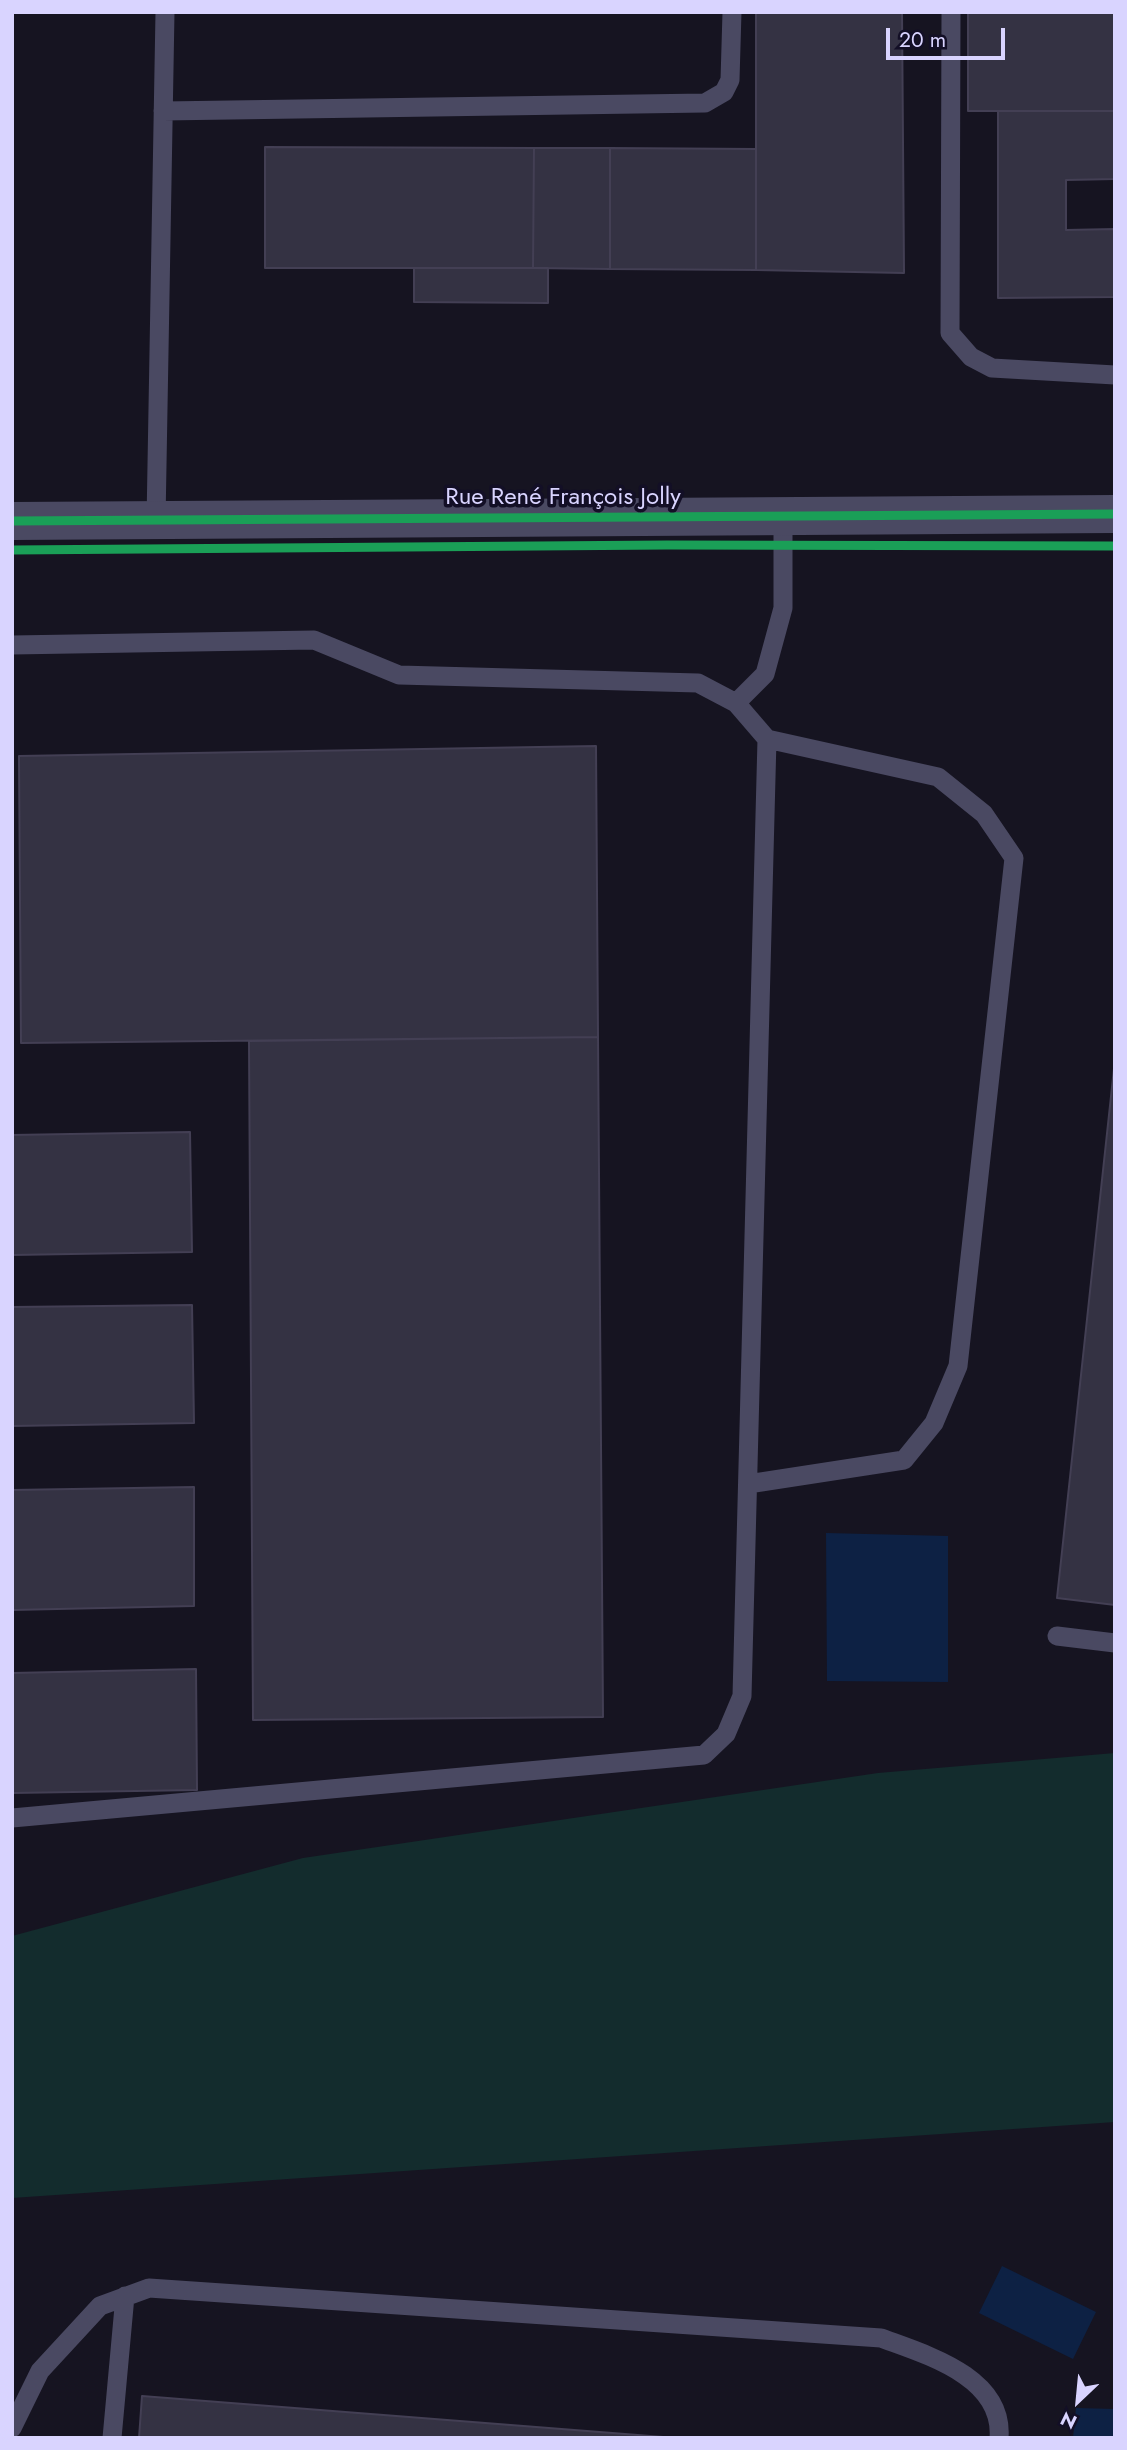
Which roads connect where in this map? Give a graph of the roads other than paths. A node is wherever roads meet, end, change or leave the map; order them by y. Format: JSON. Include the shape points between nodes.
{"nodes":[{"id":1,"x":165,"y":12,"type":"edge"},
{"id":2,"x":732,"y":12,"type":"edge"},
{"id":3,"x":951,"y":12,"type":"edge"},
{"id":4,"x":163,"y":111,"type":"junction"},
{"id":5,"x":1115,"y":375,"type":"edge"},
{"id":6,"x":1115,"y":514,"type":"edge"},
{"id":7,"x":782,"y":516,"type":"junction"},
{"id":8,"x":156,"y":521,"type":"junction"},
{"id":9,"x":12,"y":522,"type":"edge"},
{"id":10,"x":12,"y":645,"type":"edge"},
{"id":11,"x":736,"y":703,"type":"junction"},
{"id":12,"x":767,"y":738,"type":"junction"},
{"id":13,"x":748,"y":1484,"type":"junction"},
{"id":14,"x":1057,"y":1636,"type":"dead end"},
{"id":15,"x":1115,"y":1643,"type":"edge"},
{"id":16,"x":12,"y":1818,"type":"edge"},
{"id":17,"x":125,"y":2296,"type":"junction"},
{"id":18,"x":12,"y":2428,"type":"edge"},
{"id":19,"x":112,"y":2438,"type":"edge"},
{"id":20,"x":999,"y":2438,"type":"edge"}],
"edges":[{"from":1,"to":4,"type":"lane"},
{"from":2,"to":4,"type":"lane","via":[[730,80],[723,92],[705,103]]},
{"from":3,"to":5,"type":"lane","via":[[950,333],[971,356],[992,368]]},
{"from":4,"to":8,"type":"lane"},
{"from":6,"to":7,"type":"street","name":"Rue René François Jolly"},
{"from":7,"to":8,"type":"street","name":"Rue René François Jolly"},
{"from":7,"to":11,"type":"lane","via":[[783,608],[765,674]]},
{"from":8,"to":9,"type":"street","name":"Rue René François Jolly"},
{"from":10,"to":11,"type":"lane","via":[[314,640],[399,675],[698,684]]},
{"from":11,"to":12,"type":"lane"},
{"from":12,"to":13,"type":"lane"},
{"from":12,"to":13,"type":"lane","via":[[938,777],[984,814],[1014,858],[958,1366],[934,1423],[904,1460]]},
{"from":13,"to":16,"type":"lane","via":[[742,1696],[726,1734],[704,1755]]},
{"from":14,"to":15,"type":"lane"},
{"from":17,"to":18,"type":"lane","via":[[100,2306],[40,2371]]},
{"from":17,"to":19,"type":"lane"},
{"from":17,"to":20,"type":"lane","via":[[149,2288],[881,2338],[942,2360],[978,2386],[1000,2418]]}]}
